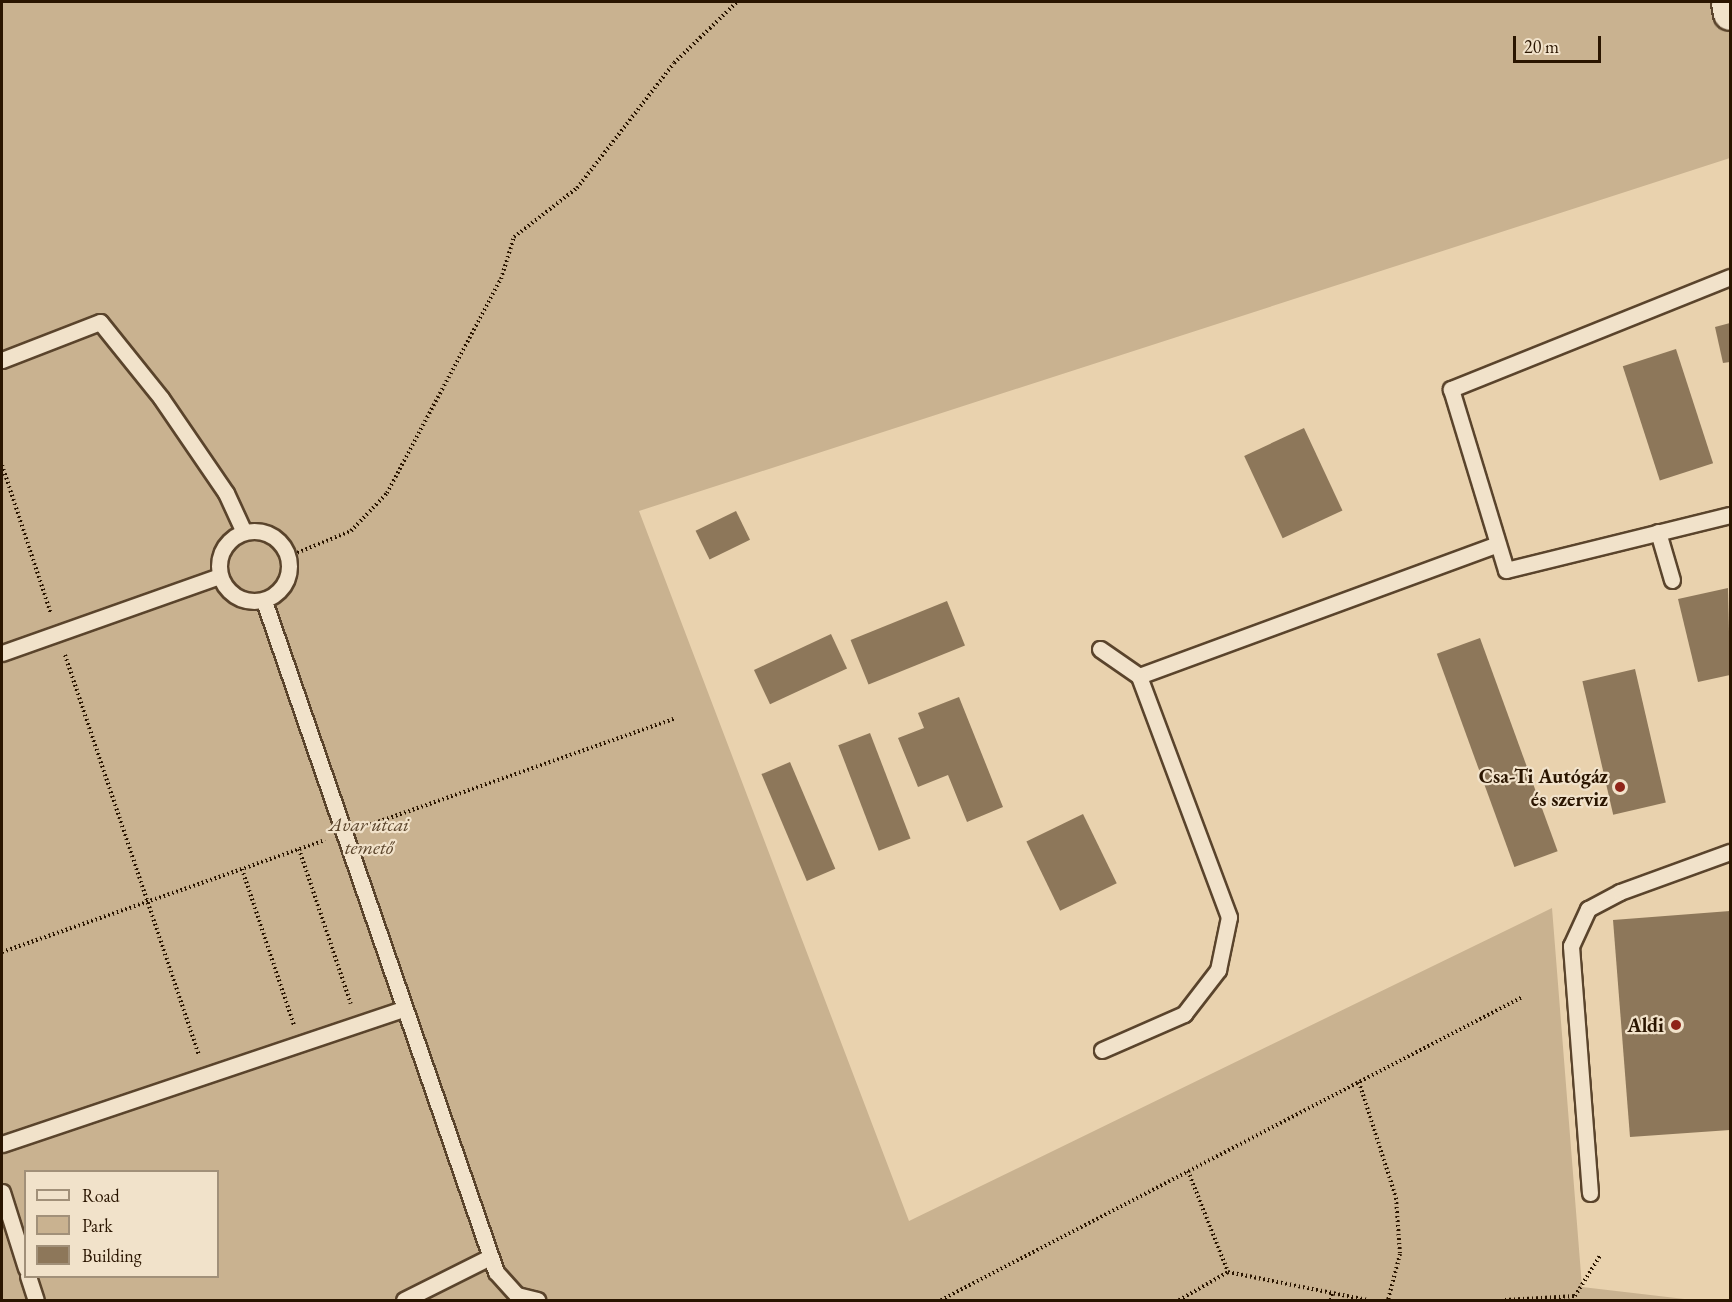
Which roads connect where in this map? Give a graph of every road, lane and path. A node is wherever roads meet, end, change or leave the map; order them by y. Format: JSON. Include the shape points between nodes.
{"nodes":[{"id":1,"x":737,"y":2,"type":"edge"},
{"id":2,"x":1728,"y":2,"type":"edge"},
{"id":3,"x":1731,"y":13,"type":"edge"},
{"id":4,"x":1731,"y":277,"type":"edge"},
{"id":5,"x":2,"y":360,"type":"edge"},
{"id":6,"x":2,"y":465,"type":"edge"},
{"id":7,"x":1731,"y":515,"type":"edge"},
{"id":8,"x":243,"y":530,"type":"junction"},
{"id":9,"x":1658,"y":532,"type":"junction"},
{"id":10,"x":1498,"y":544,"type":"junction"},
{"id":11,"x":289,"y":555,"type":"junction"},
{"id":12,"x":219,"y":576,"type":"junction"},
{"id":13,"x":1672,"y":580,"type":"dead end"},
{"id":14,"x":264,"y":601,"type":"junction"},
{"id":15,"x":58,"y":633,"type":"junction"},
{"id":16,"x":1100,"y":649,"type":"dead end"},
{"id":17,"x":2,"y":653,"type":"edge"},
{"id":18,"x":1139,"y":676,"type":"junction"},
{"id":19,"x":299,"y":849,"type":"dead end"},
{"id":20,"x":1731,"y":852,"type":"edge"},
{"id":21,"x":242,"y":869,"type":"dead end"},
{"id":22,"x":1522,"y":997,"type":"dead end"},
{"id":23,"x":403,"y":1009,"type":"junction"},
{"id":24,"x":358,"y":1024,"type":"junction"},
{"id":25,"x":300,"y":1044,"type":"junction"},
{"id":26,"x":1102,"y":1050,"type":"dead end"},
{"id":27,"x":206,"y":1075,"type":"junction"},
{"id":28,"x":1359,"y":1082,"type":"junction"},
{"id":29,"x":2,"y":1144,"type":"edge"},
{"id":30,"x":1188,"y":1171,"type":"junction"},
{"id":31,"x":2,"y":1192,"type":"edge"},
{"id":32,"x":1590,"y":1193,"type":"dead end"},
{"id":33,"x":1601,"y":1254,"type":"dead end"},
{"id":34,"x":490,"y":1257,"type":"junction"},
{"id":35,"x":24,"y":1262,"type":"edge"},
{"id":36,"x":1228,"y":1272,"type":"junction"},
{"id":37,"x":29,"y":1278,"type":"edge"},
{"id":38,"x":1332,"y":1291,"type":"junction"},
{"id":39,"x":36,"y":1300,"type":"edge"},
{"id":40,"x":404,"y":1300,"type":"edge"},
{"id":41,"x":537,"y":1300,"type":"edge"},
{"id":42,"x":941,"y":1300,"type":"edge"},
{"id":43,"x":1179,"y":1300,"type":"edge"},
{"id":44,"x":1330,"y":1300,"type":"edge"},
{"id":45,"x":1367,"y":1300,"type":"edge"},
{"id":46,"x":1388,"y":1300,"type":"edge"},
{"id":47,"x":1504,"y":1300,"type":"edge"}],
"edges":[{"from":1,"to":11,"type":"path","via":[[674,63],[577,188],[514,237],[501,279],[387,493],[351,531]]},
{"from":2,"to":3,"type":"main road"},
{"from":4,"to":10,"type":"lane","via":[[1451,389]]},
{"from":5,"to":8,"type":"lane","via":[[100,322],[162,398],[226,493]]},
{"from":6,"to":15,"type":"path"},
{"from":7,"to":9,"type":"lane"},
{"from":8,"to":11,"type":"lane","via":[[271,534]]},
{"from":8,"to":12,"type":"lane","via":[[222,548]]},
{"from":9,"to":10,"type":"lane","via":[[1506,570]]},
{"from":9,"to":13,"type":"lane"},
{"from":10,"to":18,"type":"lane"},
{"from":11,"to":14,"type":"lane","via":[[286,583]]},
{"from":12,"to":14,"type":"lane","via":[[236,597]]},
{"from":12,"to":15,"type":"lane"},
{"from":14,"to":23,"type":"lane"},
{"from":15,"to":17,"type":"lane"},
{"from":15,"to":27,"type":"path"},
{"from":16,"to":18,"type":"lane"},
{"from":18,"to":26,"type":"lane","via":[[1229,917],[1218,970],[1184,1014]]},
{"from":19,"to":24,"type":"path"},
{"from":20,"to":32,"type":"lane","via":[[1620,892],[1588,909],[1571,946]]},
{"from":21,"to":25,"type":"path"},
{"from":22,"to":28,"type":"path"},
{"from":23,"to":24,"type":"lane"},
{"from":23,"to":34,"type":"lane"},
{"from":24,"to":25,"type":"lane"},
{"from":25,"to":27,"type":"lane"},
{"from":27,"to":29,"type":"lane"},
{"from":28,"to":30,"type":"path"},
{"from":28,"to":46,"type":"path","via":[[1396,1198],[1400,1254]]},
{"from":30,"to":36,"type":"path"},
{"from":30,"to":42,"type":"path"},
{"from":31,"to":35,"type":"lane"},
{"from":33,"to":47,"type":"path","via":[[1575,1296]]},
{"from":34,"to":40,"type":"lane"},
{"from":34,"to":41,"type":"lane","via":[[496,1272],[517,1295]]},
{"from":36,"to":38,"type":"path"},
{"from":36,"to":43,"type":"path"},
{"from":37,"to":39,"type":"lane"},
{"from":38,"to":44,"type":"path"},
{"from":38,"to":45,"type":"path"}]}
